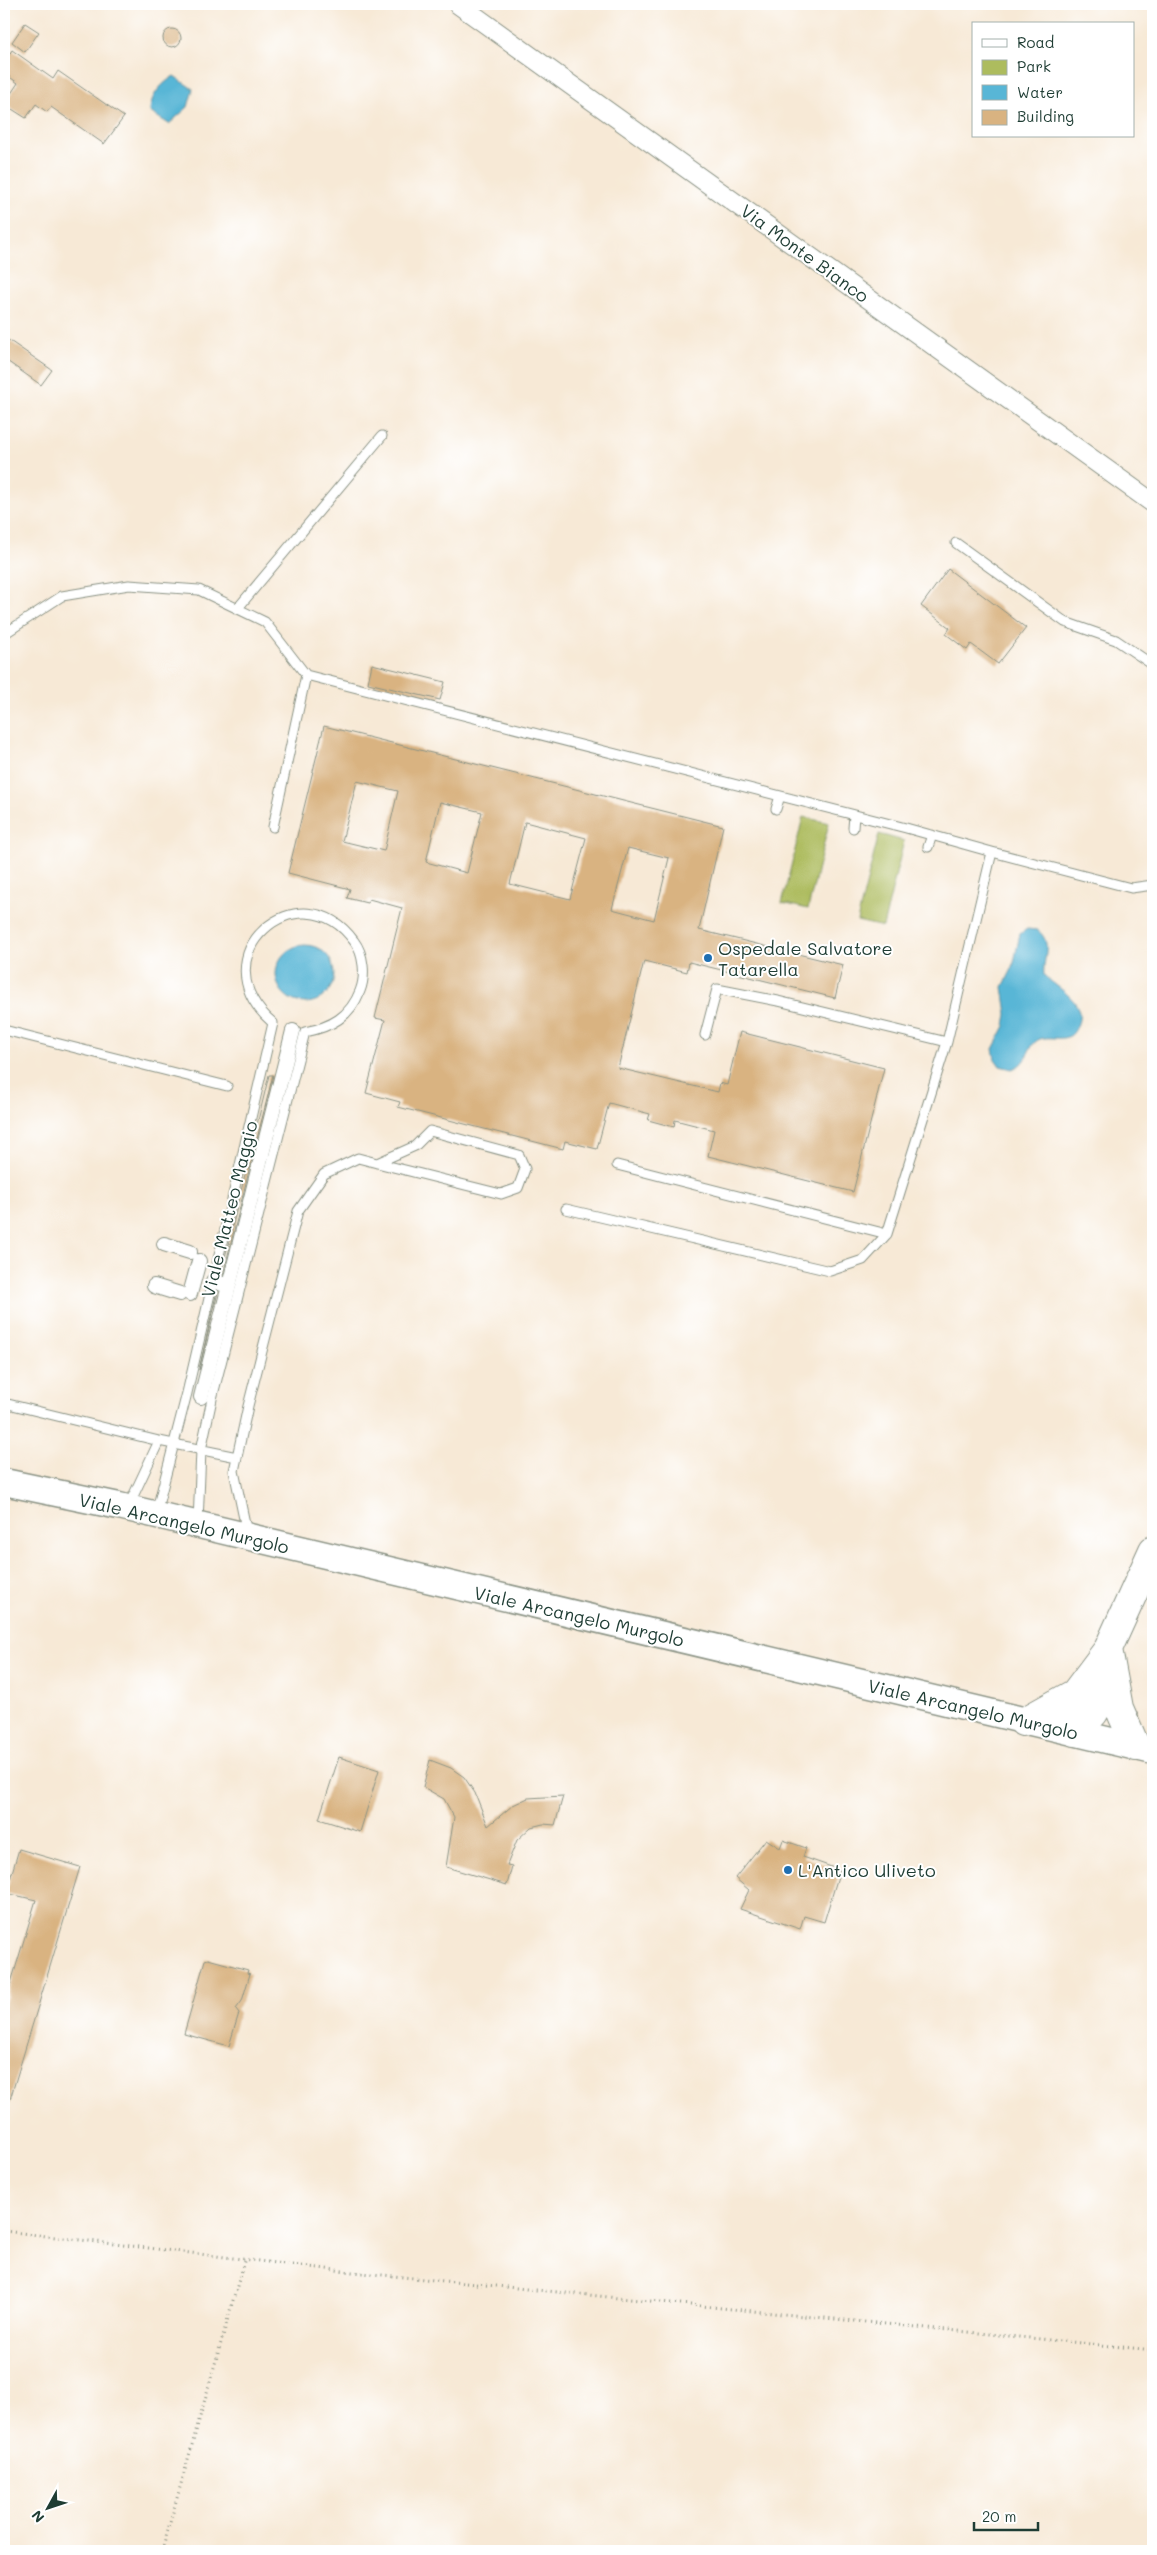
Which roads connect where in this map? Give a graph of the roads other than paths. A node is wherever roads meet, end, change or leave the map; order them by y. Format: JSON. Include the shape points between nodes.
{"nodes":[{"id":1,"x":458,"y":4,"type":"edge"},
{"id":2,"x":382,"y":436,"type":"dead end"},
{"id":3,"x":1153,"y":503,"type":"edge"},
{"id":4,"x":956,"y":543,"type":"dead end"},
{"id":5,"x":237,"y":609,"type":"junction"},
{"id":6,"x":4,"y":634,"type":"edge"},
{"id":7,"x":1153,"y":665,"type":"edge"},
{"id":8,"x":306,"y":675,"type":"junction"},
{"id":9,"x":780,"y":796,"type":"junction"},
{"id":10,"x":776,"y":809,"type":"dead end"},
{"id":11,"x":854,"y":815,"type":"junction"},
{"id":12,"x":273,"y":827,"type":"dead end"},
{"id":13,"x":853,"y":828,"type":"dead end"},
{"id":14,"x":932,"y":835,"type":"junction"},
{"id":15,"x":928,"y":847,"type":"dead end"},
{"id":16,"x":992,"y":852,"type":"junction"},
{"id":17,"x":1153,"y":885,"type":"edge"},
{"id":18,"x":4,"y":1030,"type":"edge"},
{"id":19,"x":293,"y":1031,"type":"dead end"},
{"id":20,"x":705,"y":1035,"type":"dead end"},
{"id":21,"x":947,"y":1042,"type":"junction"},
{"id":22,"x":227,"y":1086,"type":"dead end"},
{"id":23,"x":377,"y":1163,"type":"junction"},
{"id":24,"x":617,"y":1165,"type":"dead end"},
{"id":25,"x":566,"y":1209,"type":"dead end"},
{"id":26,"x":888,"y":1234,"type":"junction"},
{"id":27,"x":164,"y":1244,"type":"dead end"},
{"id":28,"x":213,"y":1281,"type":"junction"},
{"id":29,"x":154,"y":1286,"type":"dead end"},
{"id":30,"x":229,"y":1286,"type":"junction"},
{"id":31,"x":201,"y":1397,"type":"dead end"},
{"id":32,"x":4,"y":1403,"type":"edge"},
{"id":33,"x":159,"y":1441,"type":"junction"},
{"id":34,"x":173,"y":1444,"type":"junction"},
{"id":35,"x":201,"y":1450,"type":"junction"},
{"id":36,"x":237,"y":1458,"type":"junction"},
{"id":37,"x":4,"y":1482,"type":"edge"},
{"id":38,"x":127,"y":1508,"type":"junction"},
{"id":39,"x":155,"y":1515,"type":"junction"},
{"id":40,"x":198,"y":1526,"type":"junction"},
{"id":41,"x":248,"y":1539,"type":"junction"},
{"id":42,"x":1153,"y":1550,"type":"edge"},
{"id":43,"x":1108,"y":1649,"type":"junction"},
{"id":44,"x":1113,"y":1679,"type":"junction"},
{"id":45,"x":1075,"y":1693,"type":"junction"},
{"id":46,"x":1023,"y":1722,"type":"junction"},
{"id":47,"x":1076,"y":1732,"type":"junction"},
{"id":48,"x":1144,"y":1749,"type":"edge"}],
"edges":[{"from":1,"to":3,"type":"street","name":"Via Monte Bianco"},
{"from":2,"to":5,"type":"lane"},
{"from":4,"to":7,"type":"lane","via":[[1065,622],[1116,640]]},
{"from":5,"to":6,"type":"lane","via":[[199,590],[129,586],[62,596]]},
{"from":5,"to":8,"type":"lane","via":[[265,622]]},
{"from":8,"to":9,"type":"lane"},
{"from":8,"to":12,"type":"lane"},
{"from":9,"to":10,"type":"lane"},
{"from":9,"to":11,"type":"lane"},
{"from":11,"to":13,"type":"lane"},
{"from":11,"to":14,"type":"lane"},
{"from":14,"to":15,"type":"lane"},
{"from":14,"to":16,"type":"lane"},
{"from":16,"to":17,"type":"lane","via":[[1131,888]]},
{"from":16,"to":21,"type":"lane"},
{"from":18,"to":22,"type":"lane"},
{"from":19,"to":30,"type":"street","name":"Viale Matteo Maggio"},
{"from":20,"to":21,"type":"lane","via":[[717,989]]},
{"from":21,"to":26,"type":"lane"},
{"from":23,"to":23,"type":"lane","via":[[501,1194],[518,1188],[525,1169],[519,1155],[430,1131],[415,1146]]},
{"from":23,"to":36,"type":"lane","via":[[358,1158],[324,1174],[298,1211]]},
{"from":24,"to":26,"type":"lane"},
{"from":25,"to":26,"type":"lane","via":[[830,1271],[863,1260]]},
{"from":27,"to":29,"type":"street","via":[[195,1256],[185,1294]]},
{"from":28,"to":30,"type":"street"},
{"from":28,"to":34,"type":"lane"},
{"from":28,"to":35,"type":"lane","via":[[273,1023],[258,1010],[248,993],[244,973],[248,953],[257,936],[271,922],[290,914],[310,913],[329,918],[346,930],[357,946],[363,965],[362,985],[355,1004],[342,1018],[325,1028],[305,1032]]},
{"from":30,"to":31,"type":"street","name":"Viale Matteo Maggio"},
{"from":32,"to":33,"type":"lane"},
{"from":33,"to":34,"type":"lane"},
{"from":33,"to":38,"type":"lane"},
{"from":34,"to":35,"type":"lane"},
{"from":34,"to":39,"type":"lane"},
{"from":35,"to":36,"type":"lane"},
{"from":35,"to":40,"type":"lane"},
{"from":36,"to":41,"type":"lane","via":[[234,1470]]},
{"from":37,"to":38,"type":"main road","name":"Viale Arcangelo Murgolo"},
{"from":38,"to":39,"type":"main road","name":"Viale Arcangelo Murgolo"},
{"from":39,"to":40,"type":"main road","name":"Viale Arcangelo Murgolo"},
{"from":40,"to":41,"type":"main road","name":"Viale Arcangelo Murgolo"},
{"from":41,"to":46,"type":"main road","name":"Viale Arcangelo Murgolo"},
{"from":42,"to":43,"type":"highway"},
{"from":43,"to":44,"type":"highway"},
{"from":43,"to":45,"type":"highway"},
{"from":44,"to":47,"type":"highway","via":[[1094,1713]]},
{"from":44,"to":48,"type":"highway","via":[[1119,1708]]},
{"from":45,"to":46,"type":"highway"},
{"from":45,"to":47,"type":"highway","via":[[1070,1708]]},
{"from":46,"to":47,"type":"main road","name":"Viale Arcangelo Murgolo"},
{"from":47,"to":48,"type":"main road","name":"Viale Arcangelo Murgolo"}]}
